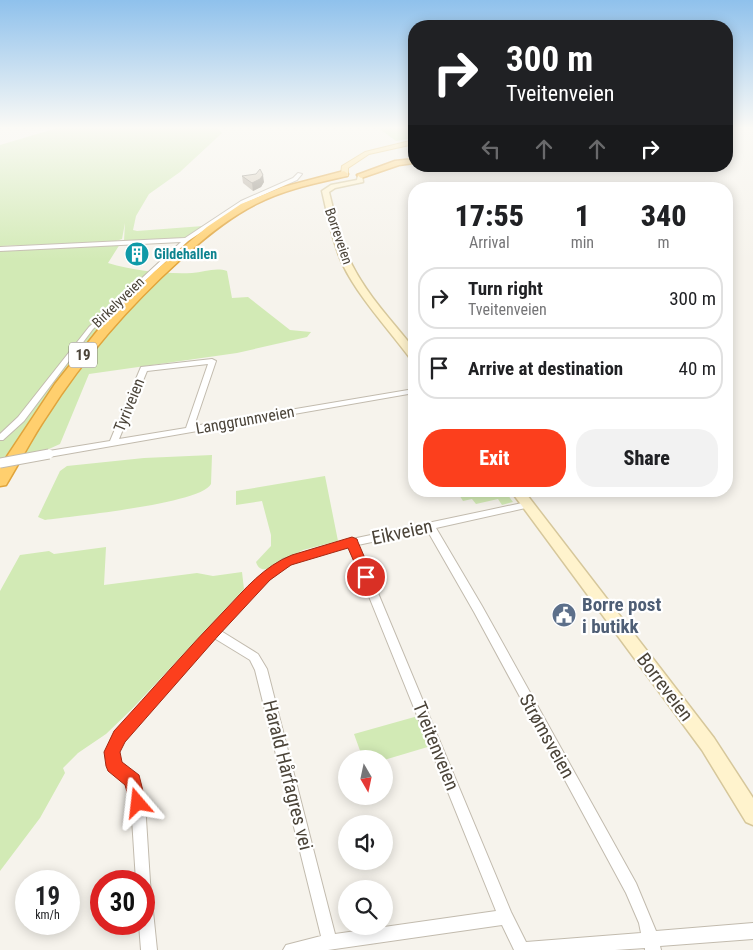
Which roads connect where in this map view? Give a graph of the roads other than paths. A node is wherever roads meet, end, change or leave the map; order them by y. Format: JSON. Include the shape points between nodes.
{"nodes":[{"id":1,"x":351,"y":172,"type":"edge"},
{"id":2,"x":368,"y":172,"type":"edge"},
{"id":3,"x":300,"y":174,"type":"dead end"},
{"id":4,"x":353,"y":176,"type":"junction"},
{"id":5,"x":186,"y":240,"type":"junction"},
{"id":6,"x":0,"y":249,"type":"edge"},
{"id":7,"x":408,"y":348,"type":"edge"},
{"id":8,"x":408,"y":392,"type":"edge"},
{"id":9,"x":189,"y":430,"type":"junction"},
{"id":10,"x":0,"y":438,"type":"edge"},
{"id":11,"x":25,"y":441,"type":"junction"},
{"id":12,"x":113,"y":444,"type":"junction"},
{"id":13,"x":48,"y":454,"type":"joint"},
{"id":14,"x":0,"y":463,"type":"edge"},
{"id":15,"x":0,"y":481,"type":"edge"},
{"id":16,"x":0,"y":496,"type":"edge"},
{"id":17,"x":521,"y":497,"type":"edge"},
{"id":18,"x":527,"y":505,"type":"junction"},
{"id":19,"x":430,"y":526,"type":"junction"},
{"id":20,"x":352,"y":542,"type":"junction"},
{"id":21,"x":213,"y":632,"type":"junction"},
{"id":22,"x":753,"y":815,"type":"edge"},
{"id":23,"x":143,"y":870,"type":"edge"},
{"id":24,"x":506,"y":917,"type":"junction"},
{"id":25,"x":753,"y":931,"type":"edge"},
{"id":26,"x":148,"y":935,"type":"edge"},
{"id":27,"x":330,"y":942,"type":"junction"},
{"id":28,"x":652,"y":944,"type":"edge"},
{"id":29,"x":149,"y":950,"type":"edge"},
{"id":30,"x":291,"y":950,"type":"edge"},
{"id":31,"x":522,"y":950,"type":"edge"}],
"edges":[{"from":1,"to":4,"type":"main road"},
{"from":2,"to":4,"type":"highway","number":"19"},
{"from":3,"to":5,"type":"street","name":"Birkelyveien","via":[[242,202]]},
{"from":4,"to":7,"type":"main road","name":"Borreveien","via":[[325,191],[339,245],[360,285]]},
{"from":4,"to":11,"type":"highway","number":"19","via":[[294,188],[245,207],[178,256],[110,324],[68,374]]},
{"from":5,"to":6,"type":"street"},
{"from":5,"to":10,"type":"street","name":"Birkelyveien","via":[[91,328],[21,419]]},
{"from":8,"to":9,"type":"street","name":"Langgrunnveien"},
{"from":9,"to":12,"type":"street","name":"Langgrunnveien"},
{"from":9,"to":12,"type":"street","name":"Tyriveien","via":[[212,361],[144,369]]},
{"from":11,"to":15,"type":"highway","number":"19"},
{"from":11,"to":16,"type":"highway","number":"19"},
{"from":12,"to":13,"type":"street","name":"Langgrunnveien"},
{"from":13,"to":14,"type":"street","bridge":true},
{"from":17,"to":18,"type":"main road","name":"Borreveien"},
{"from":18,"to":19,"type":"street","name":"Eikveien"},
{"from":18,"to":22,"type":"main road","name":"Borreveien","via":[[708,744]]},
{"from":19,"to":20,"type":"street","name":"Eikveien"},
{"from":19,"to":28,"type":"street","name":"Strømsveien","via":[[631,888]]},
{"from":20,"to":21,"type":"street","name":"Eikveien","via":[[306,554],[280,567],[266,577]]},
{"from":20,"to":24,"type":"street","name":"Tveitenveien"},
{"from":21,"to":23,"type":"street","name":"Eikveien","via":[[140,712],[120,736],[112,752],[114,766],[133,781],[138,803]]},
{"from":21,"to":27,"type":"street","name":"Harald Hårfagres vei","via":[[254,657],[261,669]]},
{"from":24,"to":27,"type":"street"},
{"from":24,"to":31,"type":"street","name":"Tveitenveien"},
{"from":25,"to":28,"type":"street"},
{"from":26,"to":29,"type":"street","name":"Eikveien"},
{"from":27,"to":30,"type":"street"},
{"from":28,"to":31,"type":"street"}]}
